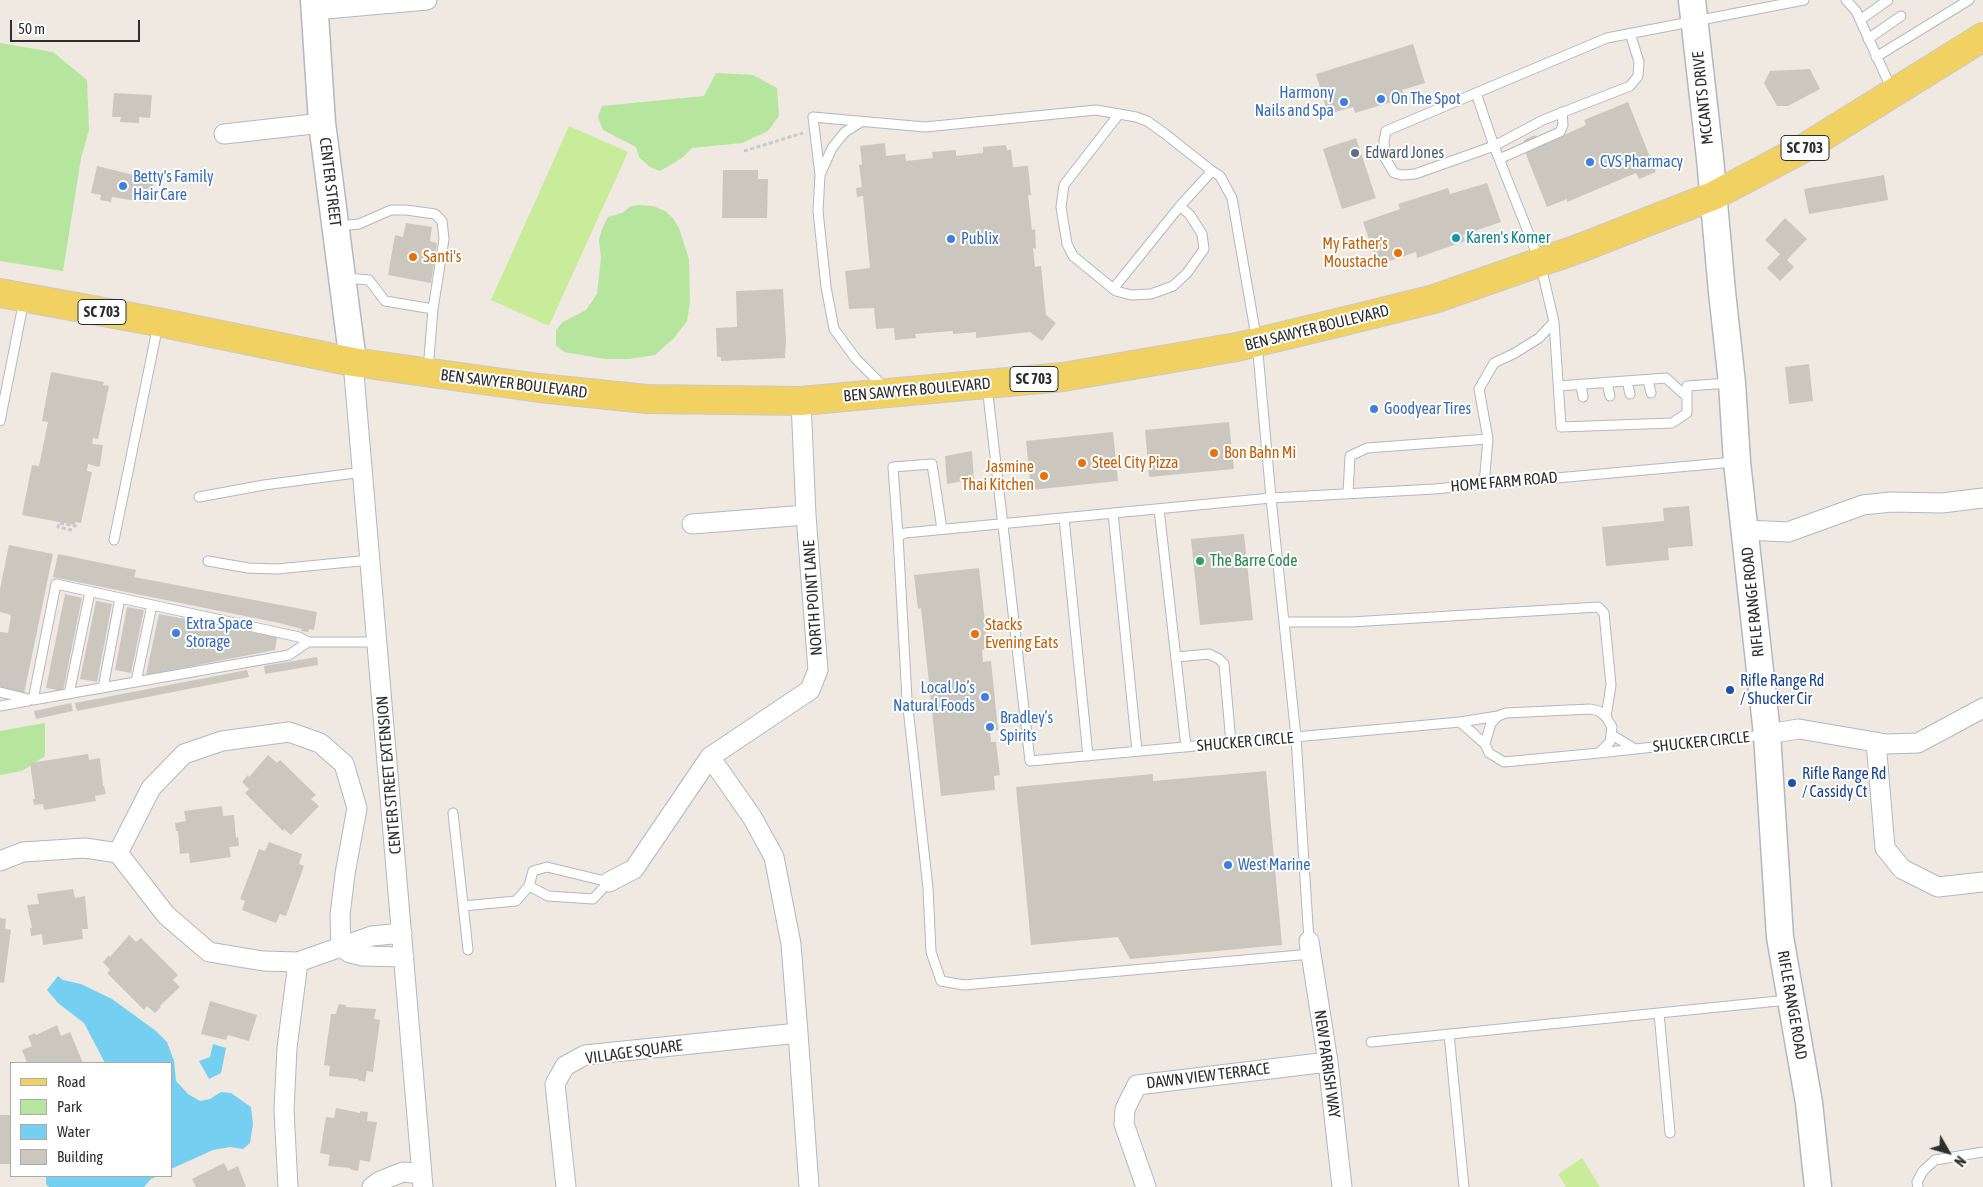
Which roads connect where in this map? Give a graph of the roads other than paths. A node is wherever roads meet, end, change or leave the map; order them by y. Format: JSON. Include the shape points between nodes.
{"nodes":[{"id":1,"x":427,"y":0,"type":"edge"},
{"id":2,"x":1804,"y":0,"type":"edge"},
{"id":3,"x":1846,"y":0,"type":"edge"},
{"id":4,"x":1888,"y":0,"type":"edge"},
{"id":5,"x":1969,"y":0,"type":"edge"},
{"id":6,"x":315,"y":5,"type":"edge"},
{"id":7,"x":1693,"y":10,"type":"edge"},
{"id":8,"x":1901,"y":16,"type":"dead end"},
{"id":9,"x":1860,"y":20,"type":"junction"},
{"id":10,"x":1630,"y":33,"type":"junction"},
{"id":11,"x":1983,"y":37,"type":"edge"},
{"id":12,"x":1868,"y":39,"type":"junction"},
{"id":13,"x":1876,"y":56,"type":"junction"},
{"id":14,"x":1476,"y":93,"type":"junction"},
{"id":15,"x":1893,"y":93,"type":"junction"},
{"id":16,"x":1562,"y":112,"type":"junction"},
{"id":17,"x":1119,"y":114,"type":"junction"},
{"id":18,"x":861,"y":122,"type":"junction"},
{"id":19,"x":322,"y":123,"type":"junction"},
{"id":20,"x":224,"y":134,"type":"dead end"},
{"id":21,"x":1494,"y":146,"type":"junction"},
{"id":22,"x":1499,"y":159,"type":"junction"},
{"id":23,"x":1212,"y":171,"type":"junction"},
{"id":24,"x":820,"y":175,"type":"junction"},
{"id":25,"x":1713,"y":196,"type":"junction"},
{"id":26,"x":1180,"y":206,"type":"junction"},
{"id":27,"x":336,"y":226,"type":"junction"},
{"id":28,"x":1540,"y":262,"type":"junction"},
{"id":29,"x":342,"y":277,"type":"junction"},
{"id":30,"x":1113,"y":289,"type":"junction"},
{"id":31,"x":12,"y":295,"type":"edge"},
{"id":32,"x":433,"y":310,"type":"junction"},
{"id":33,"x":158,"y":322,"type":"junction"},
{"id":34,"x":1554,"y":322,"type":"junction"},
{"id":35,"x":1257,"y":342,"type":"junction"},
{"id":36,"x":353,"y":362,"type":"junction"},
{"id":37,"x":428,"y":373,"type":"junction"},
{"id":38,"x":1648,"y":380,"type":"junction"},
{"id":39,"x":1628,"y":381,"type":"junction"},
{"id":40,"x":1607,"y":383,"type":"junction"},
{"id":41,"x":1732,"y":383,"type":"junction"},
{"id":42,"x":986,"y":384,"type":"junction"},
{"id":43,"x":1581,"y":385,"type":"junction"},
{"id":44,"x":1558,"y":386,"type":"junction"},
{"id":45,"x":889,"y":392,"type":"junction"},
{"id":46,"x":1650,"y":393,"type":"dead end"},
{"id":47,"x":1630,"y":394,"type":"dead end"},
{"id":48,"x":1583,"y":396,"type":"dead end"},
{"id":49,"x":1610,"y":396,"type":"dead end"},
{"id":50,"x":1687,"y":397,"type":"junction"},
{"id":51,"x":801,"y":400,"type":"junction"},
{"id":52,"x":1652,"y":414,"type":"dead end"},
{"id":53,"x":0,"y":421,"type":"edge"},
{"id":54,"x":1653,"y":424,"type":"junction"},
{"id":55,"x":1488,"y":439,"type":"junction"},
{"id":56,"x":1737,"y":462,"type":"junction"},
{"id":57,"x":362,"y":472,"type":"junction"},
{"id":58,"x":1484,"y":484,"type":"junction"},
{"id":59,"x":1348,"y":494,"type":"junction"},
{"id":60,"x":199,"y":496,"type":"dead end"},
{"id":61,"x":1271,"y":498,"type":"junction"},
{"id":62,"x":1983,"y":498,"type":"edge"},
{"id":63,"x":1159,"y":509,"type":"junction"},
{"id":64,"x":1113,"y":513,"type":"junction"},
{"id":65,"x":806,"y":515,"type":"junction"},
{"id":66,"x":1064,"y":518,"type":"junction"},
{"id":67,"x":1003,"y":523,"type":"junction"},
{"id":68,"x":692,"y":524,"type":"dead end"},
{"id":69,"x":942,"y":529,"type":"junction"},
{"id":70,"x":1745,"y":530,"type":"junction"},
{"id":71,"x":898,"y":536,"type":"junction"},
{"id":72,"x":114,"y":540,"type":"dead end"},
{"id":73,"x":370,"y":560,"type":"junction"},
{"id":74,"x":208,"y":561,"type":"dead end"},
{"id":75,"x":90,"y":592,"type":"junction"},
{"id":76,"x":120,"y":598,"type":"junction"},
{"id":77,"x":152,"y":605,"type":"junction"},
{"id":78,"x":1284,"y":622,"type":"junction"},
{"id":79,"x":308,"y":642,"type":"junction"},
{"id":80,"x":377,"y":642,"type":"junction"},
{"id":81,"x":1176,"y":657,"type":"junction"},
{"id":82,"x":136,"y":682,"type":"junction"},
{"id":83,"x":104,"y":688,"type":"junction"},
{"id":84,"x":0,"y":692,"type":"edge"},
{"id":85,"x":70,"y":694,"type":"junction"},
{"id":86,"x":33,"y":700,"type":"junction"},
{"id":87,"x":0,"y":706,"type":"edge"},
{"id":88,"x":1983,"y":708,"type":"edge"},
{"id":89,"x":1498,"y":716,"type":"junction"},
{"id":90,"x":1606,"y":717,"type":"junction"},
{"id":91,"x":1460,"y":722,"type":"junction"},
{"id":92,"x":1767,"y":734,"type":"junction"},
{"id":93,"x":1612,"y":735,"type":"junction"},
{"id":94,"x":1296,"y":737,"type":"junction"},
{"id":95,"x":1876,"y":742,"type":"junction"},
{"id":96,"x":1231,"y":743,"type":"junction"},
{"id":97,"x":1485,"y":744,"type":"junction"},
{"id":98,"x":1186,"y":747,"type":"junction"},
{"id":99,"x":1635,"y":749,"type":"junction"},
{"id":100,"x":1137,"y":751,"type":"junction"},
{"id":101,"x":1599,"y":754,"type":"junction"},
{"id":102,"x":1088,"y":756,"type":"junction"},
{"id":103,"x":710,"y":757,"type":"junction"},
{"id":104,"x":452,"y":814,"type":"dead end"},
{"id":105,"x":118,"y":853,"type":"junction"},
{"id":106,"x":0,"y":861,"type":"edge"},
{"id":107,"x":609,"y":882,"type":"junction"},
{"id":108,"x":1983,"y":882,"type":"edge"},
{"id":109,"x":529,"y":886,"type":"junction"},
{"id":110,"x":463,"y":906,"type":"junction"},
{"id":111,"x":402,"y":933,"type":"junction"},
{"id":112,"x":341,"y":947,"type":"junction"},
{"id":113,"x":1310,"y":948,"type":"junction"},
{"id":114,"x":468,"y":950,"type":"dead end"},
{"id":115,"x":404,"y":957,"type":"junction"},
{"id":116,"x":298,"y":962,"type":"junction"},
{"id":117,"x":1791,"y":999,"type":"junction"},
{"id":118,"x":1658,"y":1013,"type":"junction"},
{"id":119,"x":798,"y":1032,"type":"junction"},
{"id":120,"x":1449,"y":1034,"type":"junction"},
{"id":121,"x":1371,"y":1042,"type":"dead end"},
{"id":122,"x":1328,"y":1062,"type":"junction"},
{"id":123,"x":1670,"y":1133,"type":"dead end"},
{"id":124,"x":1983,"y":1152,"type":"edge"},
{"id":125,"x":423,"y":1180,"type":"edge"},
{"id":126,"x":288,"y":1187,"type":"edge"},
{"id":127,"x":372,"y":1187,"type":"edge"},
{"id":128,"x":566,"y":1187,"type":"edge"},
{"id":129,"x":809,"y":1187,"type":"edge"},
{"id":130,"x":1146,"y":1187,"type":"edge"},
{"id":131,"x":1342,"y":1187,"type":"edge"},
{"id":132,"x":1464,"y":1187,"type":"edge"},
{"id":133,"x":1818,"y":1187,"type":"edge"},
{"id":134,"x":1918,"y":1187,"type":"edge"}],
"edges":[{"from":1,"to":6,"type":"street"},
{"from":2,"to":7,"type":"lane"},
{"from":3,"to":9,"type":"lane"},
{"from":4,"to":9,"type":"lane"},
{"from":5,"to":13,"type":"lane"},
{"from":6,"to":19,"type":"main road","name":"CENTER STREET"},
{"from":7,"to":10,"type":"lane"},
{"from":7,"to":25,"type":"main road","name":"MCCANTS DRIVE"},
{"from":8,"to":12,"type":"lane"},
{"from":9,"to":12,"type":"lane"},
{"from":10,"to":14,"type":"lane","via":[[1607,38]]},
{"from":10,"to":16,"type":"lane","via":[[1638,62],[1638,76],[1630,86]]},
{"from":11,"to":15,"type":"main road","name":"BEN SAWYER BOULEVARD","number":"SC 703"},
{"from":12,"to":13,"type":"lane"},
{"from":13,"to":15,"type":"lane"},
{"from":14,"to":21,"type":"lane"},
{"from":14,"to":21,"type":"lane","via":[[1386,131],[1385,158],[1394,173],[1416,174]]},
{"from":15,"to":25,"type":"main road","name":"BEN SAWYER BOULEVARD","number":"SC 703","via":[[1806,147]]},
{"from":16,"to":21,"type":"lane"},
{"from":16,"to":22,"type":"lane","via":[[1560,132]]},
{"from":17,"to":18,"type":"lane","via":[[1096,110],[925,128]]},
{"from":17,"to":23,"type":"lane","via":[[1147,121]]},
{"from":17,"to":30,"type":"lane","via":[[1064,185],[1061,207],[1067,244],[1073,256]]},
{"from":18,"to":24,"type":"lane","via":[[845,132],[832,148]]},
{"from":18,"to":24,"type":"lane","via":[[813,117]]},
{"from":19,"to":20,"type":"street"},
{"from":19,"to":27,"type":"main road","name":"CENTER STREET"},
{"from":21,"to":22,"type":"lane"},
{"from":22,"to":28,"type":"lane"},
{"from":23,"to":26,"type":"lane"},
{"from":23,"to":35,"type":"lane","via":[[1220,176],[1232,198]]},
{"from":24,"to":45,"type":"lane","via":[[818,210],[834,329],[856,359]]},
{"from":25,"to":28,"type":"main road","name":"BEN SAWYER BOULEVARD","number":"SC 703"},
{"from":25,"to":41,"type":"main road","name":"RIFLE RANGE ROAD"},
{"from":26,"to":30,"type":"lane"},
{"from":26,"to":30,"type":"lane","via":[[1202,234],[1204,249],[1187,273],[1173,286],[1151,294],[1131,296]]},
{"from":27,"to":29,"type":"main road","name":"CENTER STREET"},
{"from":27,"to":32,"type":"lane","via":[[358,224],[391,210],[435,214],[442,221],[444,239]]},
{"from":28,"to":34,"type":"lane"},
{"from":28,"to":35,"type":"main road","name":"BEN SAWYER BOULEVARD","number":"SC 703","via":[[1434,299]]},
{"from":29,"to":32,"type":"lane","via":[[369,280],[386,302]]},
{"from":29,"to":36,"type":"main road","name":"CENTER STREET"},
{"from":31,"to":33,"type":"main road","name":"BEN SAWYER BOULEVARD","number":"SC 703"},
{"from":31,"to":53,"type":"lane"},
{"from":32,"to":37,"type":"lane"},
{"from":33,"to":36,"type":"main road","name":"BEN SAWYER BOULEVARD","number":"SC 703"},
{"from":33,"to":72,"type":"lane"},
{"from":34,"to":44,"type":"lane"},
{"from":34,"to":55,"type":"lane","via":[[1539,338],[1494,363],[1479,389]]},
{"from":35,"to":42,"type":"main road","name":"BEN SAWYER BOULEVARD","number":"SC 703","via":[[1063,377]]},
{"from":35,"to":61,"type":"lane"},
{"from":36,"to":37,"type":"main road","name":"BEN SAWYER BOULEVARD","number":"SC 703"},
{"from":36,"to":57,"type":"street","name":"CENTER STREET EXTENSION"},
{"from":37,"to":51,"type":"main road","name":"BEN SAWYER BOULEVARD","number":"SC 703","via":[[647,399]]},
{"from":38,"to":39,"type":"lane"},
{"from":38,"to":46,"type":"lane"},
{"from":38,"to":50,"type":"lane","via":[[1666,378]]},
{"from":39,"to":40,"type":"lane"},
{"from":39,"to":47,"type":"lane"},
{"from":40,"to":43,"type":"lane"},
{"from":40,"to":49,"type":"lane"},
{"from":41,"to":50,"type":"lane","via":[[1687,386]]},
{"from":41,"to":56,"type":"main road","name":"RIFLE RANGE ROAD"},
{"from":42,"to":45,"type":"main road","name":"BEN SAWYER BOULEVARD","number":"SC 703"},
{"from":42,"to":67,"type":"lane"},
{"from":43,"to":44,"type":"lane"},
{"from":43,"to":48,"type":"lane"},
{"from":44,"to":54,"type":"lane","via":[[1561,427],[1585,422],[1633,420]]},
{"from":45,"to":51,"type":"main road","name":"BEN SAWYER BOULEVARD","number":"SC 703"},
{"from":50,"to":54,"type":"lane","via":[[1687,413],[1672,423]]},
{"from":51,"to":65,"type":"street","name":"NORTH POINT LANE"},
{"from":52,"to":54,"type":"lane"},
{"from":55,"to":58,"type":"lane"},
{"from":55,"to":59,"type":"lane","via":[[1367,448],[1350,456]]},
{"from":56,"to":58,"type":"lane","name":"HOME FARM ROAD"},
{"from":56,"to":70,"type":"main road","name":"RIFLE RANGE ROAD"},
{"from":57,"to":60,"type":"lane"},
{"from":57,"to":73,"type":"street","name":"CENTER STREET EXTENSION"},
{"from":58,"to":59,"type":"lane","name":"HOME FARM ROAD"},
{"from":59,"to":61,"type":"lane","name":"HOME FARM ROAD"},
{"from":61,"to":63,"type":"lane","name":"HOME FARM ROAD"},
{"from":61,"to":78,"type":"lane"},
{"from":62,"to":70,"type":"street","via":[[1942,504],[1892,502],[1863,505],[1788,532]]},
{"from":63,"to":64,"type":"lane","name":"HOME FARM ROAD"},
{"from":63,"to":81,"type":"lane"},
{"from":64,"to":66,"type":"lane","name":"HOME FARM ROAD"},
{"from":64,"to":100,"type":"lane"},
{"from":65,"to":68,"type":"street"},
{"from":65,"to":103,"type":"street","name":"NORTH POINT LANE","via":[[818,670],[810,690]]},
{"from":66,"to":67,"type":"lane","name":"HOME FARM ROAD"},
{"from":66,"to":102,"type":"lane"},
{"from":67,"to":69,"type":"lane","name":"HOME FARM ROAD"},
{"from":67,"to":102,"type":"lane","name":"SHUCKER CIRCLE","via":[[1030,761]]},
{"from":69,"to":71,"type":"lane","name":"HOME FARM ROAD"},
{"from":69,"to":71,"type":"lane","via":[[932,464],[892,467]]},
{"from":70,"to":92,"type":"main road","name":"RIFLE RANGE ROAD"},
{"from":71,"to":113,"type":"lane","via":[[907,699],[928,888],[931,952],[941,981],[964,985]]},
{"from":73,"to":74,"type":"lane","via":[[278,569]]},
{"from":73,"to":80,"type":"street","name":"CENTER STREET EXTENSION"},
{"from":75,"to":76,"type":"lane"},
{"from":75,"to":85,"type":"lane"},
{"from":75,"to":86,"type":"lane","via":[[56,584]]},
{"from":76,"to":77,"type":"lane"},
{"from":76,"to":83,"type":"lane"},
{"from":77,"to":79,"type":"lane","via":[[299,636]]},
{"from":77,"to":82,"type":"lane"},
{"from":78,"to":90,"type":"lane","via":[[1351,622],[1598,607],[1604,613],[1611,685]]},
{"from":78,"to":94,"type":"lane"},
{"from":79,"to":80,"type":"lane"},
{"from":79,"to":82,"type":"lane","via":[[289,655]]},
{"from":80,"to":111,"type":"street","name":"CENTER STREET EXTENSION"},
{"from":81,"to":96,"type":"lane","via":[[1209,654],[1224,664]]},
{"from":81,"to":98,"type":"lane"},
{"from":82,"to":83,"type":"lane"},
{"from":83,"to":85,"type":"lane"},
{"from":84,"to":86,"type":"lane"},
{"from":85,"to":86,"type":"lane"},
{"from":86,"to":87,"type":"lane"},
{"from":88,"to":95,"type":"street","via":[[1918,743]]},
{"from":89,"to":90,"type":"lane","name":"SHUCKER CIRCLE","via":[[1590,709]]},
{"from":89,"to":91,"type":"lane","name":"SHUCKER CIRCLE"},
{"from":89,"to":97,"type":"lane","via":[[1491,723]]},
{"from":90,"to":93,"type":"lane","via":[[1612,727]]},
{"from":91,"to":94,"type":"lane","name":"SHUCKER CIRCLE"},
{"from":91,"to":97,"type":"lane","name":"SHUCKER CIRCLE"},
{"from":92,"to":95,"type":"street","via":[[1799,729]]},
{"from":92,"to":99,"type":"lane","name":"SHUCKER CIRCLE"},
{"from":92,"to":117,"type":"main road","name":"RIFLE RANGE ROAD","via":[[1780,937]]},
{"from":93,"to":99,"type":"lane","name":"SHUCKER CIRCLE"},
{"from":93,"to":101,"type":"lane"},
{"from":94,"to":96,"type":"lane","name":"SHUCKER CIRCLE"},
{"from":94,"to":113,"type":"lane"},
{"from":95,"to":108,"type":"street","via":[[1885,848],[1902,869],[1938,887]]},
{"from":96,"to":98,"type":"lane","name":"SHUCKER CIRCLE"},
{"from":97,"to":101,"type":"lane","name":"SHUCKER CIRCLE","via":[[1489,753],[1504,762]]},
{"from":98,"to":100,"type":"lane","name":"SHUCKER CIRCLE"},
{"from":99,"to":101,"type":"lane","name":"SHUCKER CIRCLE"},
{"from":100,"to":102,"type":"lane","name":"SHUCKER CIRCLE"},
{"from":103,"to":107,"type":"street","name":"NORTH POINT LANE","via":[[634,869]]},
{"from":103,"to":119,"type":"street","via":[[774,857],[791,944]]},
{"from":104,"to":110,"type":"lane"},
{"from":105,"to":106,"type":"street","via":[[85,848],[23,852]]},
{"from":105,"to":112,"type":"street","via":[[151,788],[184,754],[222,741],[289,732],[320,743],[344,764],[357,808],[340,915]]},
{"from":105,"to":116,"type":"street","via":[[166,915],[209,952],[262,961]]},
{"from":107,"to":109,"type":"lane","via":[[593,899],[548,896]]},
{"from":107,"to":109,"type":"lane","via":[[547,867],[533,871]]},
{"from":109,"to":110,"type":"lane","via":[[516,901]]},
{"from":110,"to":114,"type":"lane"},
{"from":111,"to":112,"type":"street","via":[[372,936]]},
{"from":111,"to":115,"type":"street","name":"CENTER STREET EXTENSION"},
{"from":112,"to":115,"type":"street","via":[[350,954]]},
{"from":112,"to":116,"type":"street"},
{"from":113,"to":122,"type":"street","name":"NEW PARRISH WAY"},
{"from":115,"to":125,"type":"street","name":"CENTER STREET EXTENSION"},
{"from":116,"to":126,"type":"street","via":[[285,1092]]},
{"from":117,"to":118,"type":"lane"},
{"from":117,"to":133,"type":"main road","name":"RIFLE RANGE ROAD","via":[[1809,1104]]},
{"from":118,"to":120,"type":"lane"},
{"from":118,"to":123,"type":"lane"},
{"from":119,"to":128,"type":"street","name":"VILLAGE SQUARE","via":[[585,1055],[565,1066],[555,1084]]},
{"from":119,"to":129,"type":"street"},
{"from":120,"to":121,"type":"lane"},
{"from":120,"to":132,"type":"lane"},
{"from":122,"to":130,"type":"street","name":"DAWN VIEW TERRACE","via":[[1138,1085],[1125,1109],[1124,1124]]},
{"from":122,"to":131,"type":"street","name":"NEW PARRISH WAY"},
{"from":124,"to":134,"type":"lane","via":[[1935,1160],[1923,1172],[1917,1182]]},
{"from":125,"to":127,"type":"street","via":[[403,1172]]}]}
